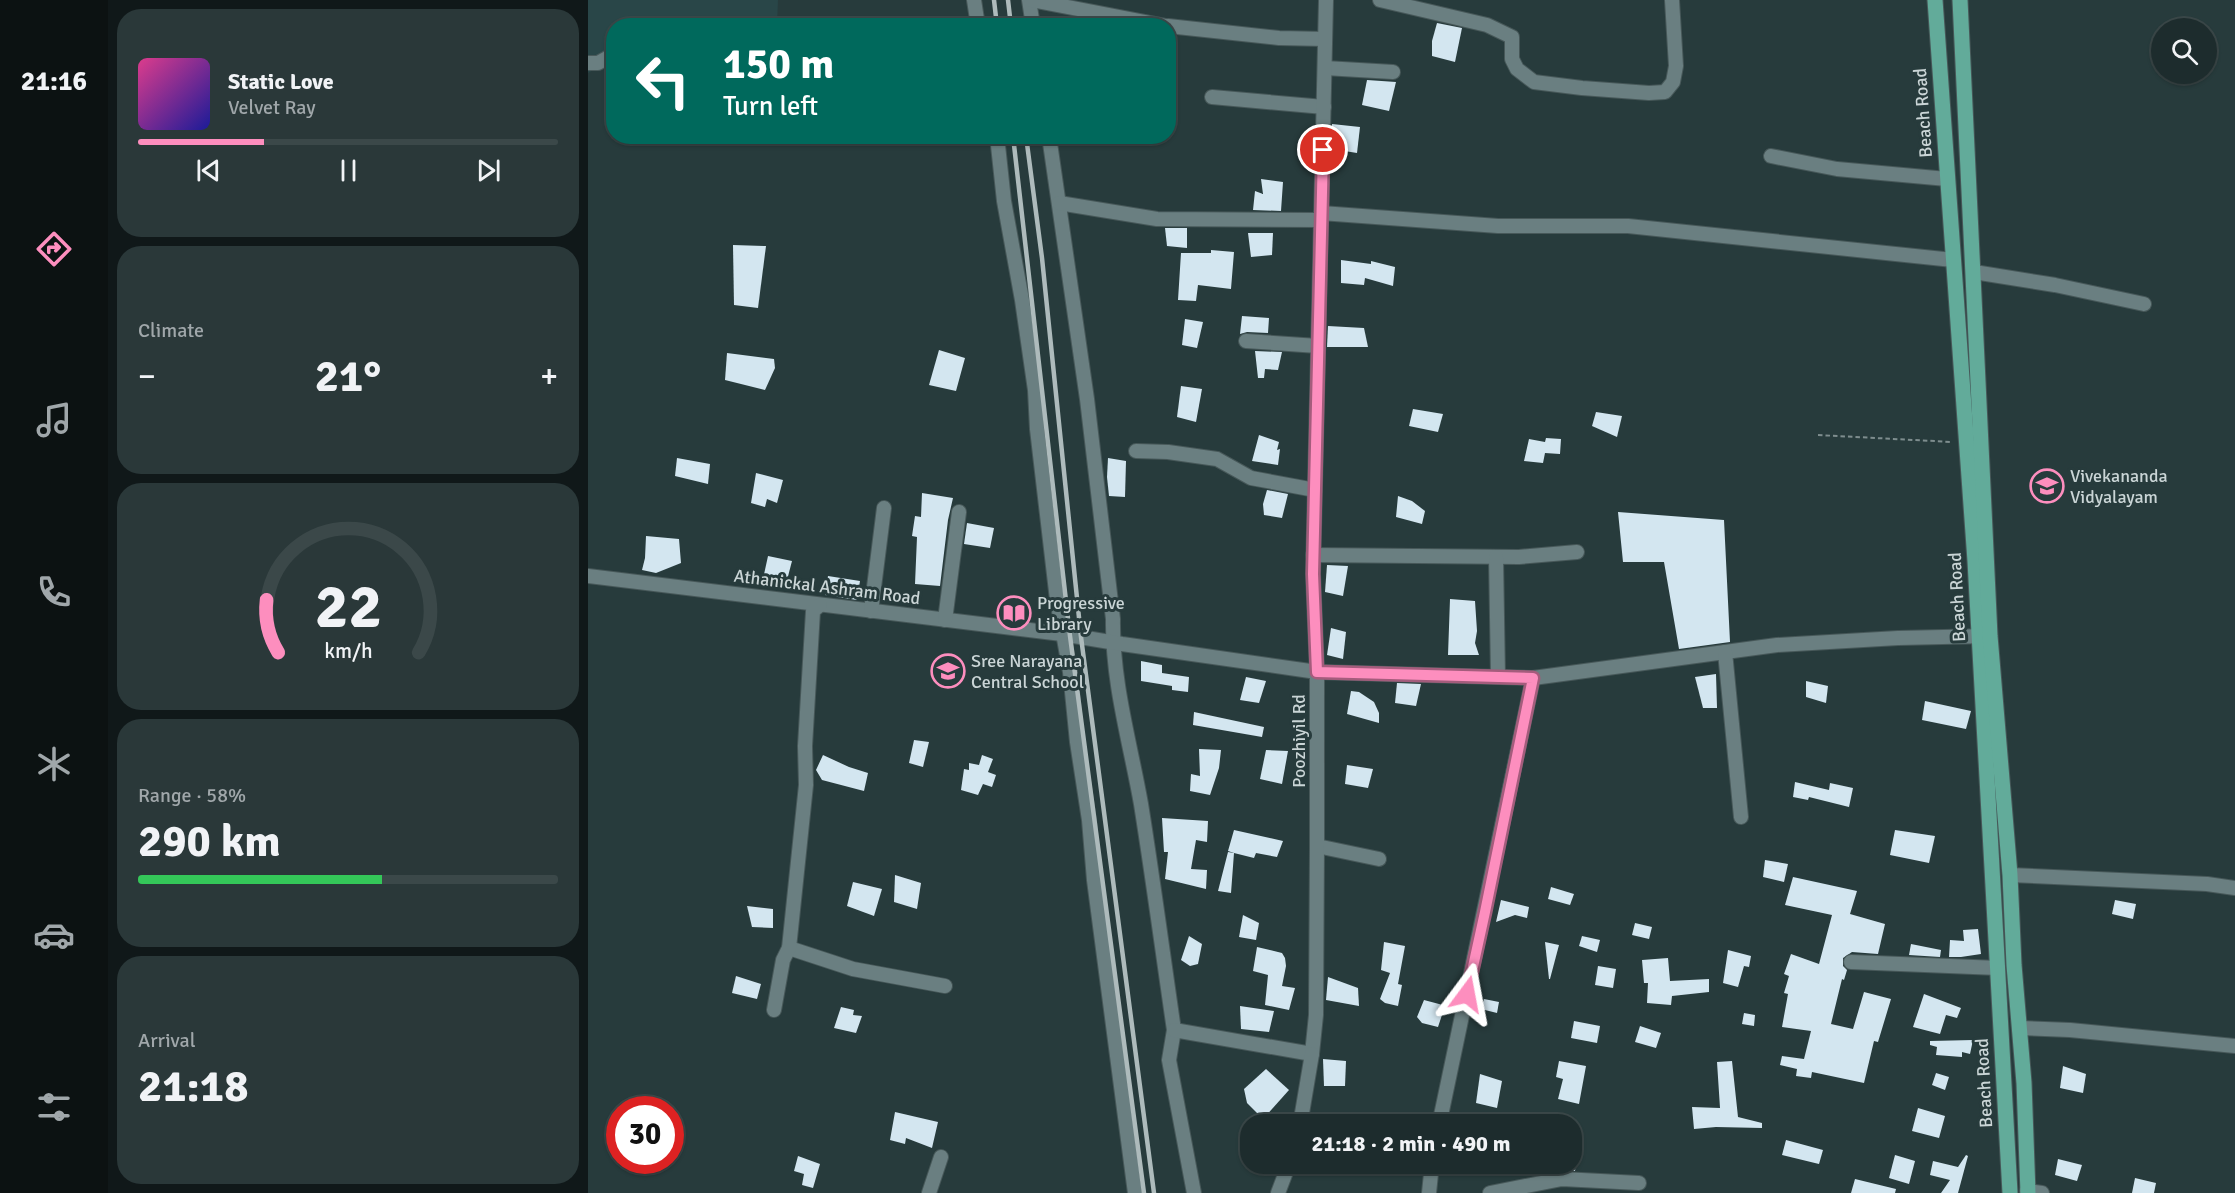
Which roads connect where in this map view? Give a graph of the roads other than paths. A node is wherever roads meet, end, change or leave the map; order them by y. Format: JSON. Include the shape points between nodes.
{"nodes":[{"id":1,"x":974,"y":0,"type":"edge"},
{"id":2,"x":1030,"y":0,"type":"edge"},
{"id":3,"x":1326,"y":0,"type":"edge"},
{"id":4,"x":1380,"y":0,"type":"edge"},
{"id":5,"x":1672,"y":0,"type":"edge"},
{"id":6,"x":1935,"y":0,"type":"edge"},
{"id":7,"x":1960,"y":0,"type":"edge"},
{"id":8,"x":977,"y":18,"type":"edge"},
{"id":9,"x":1032,"y":18,"type":"edge"},
{"id":10,"x":1125,"y":18,"type":"edge"},
{"id":11,"x":1176,"y":27,"type":"edge"},
{"id":12,"x":1325,"y":39,"type":"junction"},
{"id":13,"x":606,"y":58,"type":"edge"},
{"id":14,"x":588,"y":63,"type":"edge"},
{"id":15,"x":1325,"y":68,"type":"junction"},
{"id":16,"x":1394,"y":72,"type":"dead end"},
{"id":17,"x":1212,"y":97,"type":"dead end"},
{"id":18,"x":1324,"y":107,"type":"junction"},
{"id":19,"x":998,"y":144,"type":"edge"},
{"id":20,"x":1050,"y":144,"type":"edge"},
{"id":21,"x":1771,"y":156,"type":"dead end"},
{"id":22,"x":1947,"y":179,"type":"junction"},
{"id":23,"x":1059,"y":203,"type":"junction"},
{"id":24,"x":1321,"y":216,"type":"junction"},
{"id":25,"x":1953,"y":260,"type":"junction"},
{"id":26,"x":1974,"y":272,"type":"junction"},
{"id":27,"x":2144,"y":304,"type":"dead end"},
{"id":28,"x":1246,"y":341,"type":"dead end"},
{"id":29,"x":1318,"y":346,"type":"junction"},
{"id":30,"x":1136,"y":451,"type":"dead end"},
{"id":31,"x":1315,"y":490,"type":"junction"},
{"id":32,"x":884,"y":508,"type":"dead end"},
{"id":33,"x":959,"y":512,"type":"dead end"},
{"id":34,"x":1577,"y":552,"type":"dead end"},
{"id":35,"x":1313,"y":555,"type":"junction"},
{"id":36,"x":1496,"y":557,"type":"junction"},
{"id":37,"x":588,"y":576,"type":"edge"},
{"id":38,"x":820,"y":604,"type":"junction"},
{"id":39,"x":871,"y":611,"type":"junction"},
{"id":40,"x":945,"y":620,"type":"junction"},
{"id":41,"x":1062,"y":634,"type":"junction"},
{"id":42,"x":1985,"y":636,"type":"junction"},
{"id":43,"x":1113,"y":641,"type":"junction"},
{"id":44,"x":1725,"y":652,"type":"junction"},
{"id":45,"x":1317,"y":672,"type":"junction"},
{"id":46,"x":1498,"y":677,"type":"junction"},
{"id":47,"x":1533,"y":678,"type":"junction"},
{"id":48,"x":1741,"y":817,"type":"dead end"},
{"id":49,"x":1317,"y":846,"type":"junction"},
{"id":50,"x":1379,"y":858,"type":"dead end"},
{"id":51,"x":2010,"y":875,"type":"junction"},
{"id":52,"x":2235,"y":888,"type":"edge"},
{"id":53,"x":789,"y":948,"type":"junction"},
{"id":54,"x":1851,"y":962,"type":"dead end"},
{"id":55,"x":1998,"y":968,"type":"junction"},
{"id":56,"x":945,"y":986,"type":"dead end"},
{"id":57,"x":774,"y":1010,"type":"dead end"},
{"id":58,"x":2019,"y":1028,"type":"junction"},
{"id":59,"x":1174,"y":1030,"type":"junction"},
{"id":60,"x":2235,"y":1046,"type":"edge"},
{"id":61,"x":1312,"y":1054,"type":"junction"},
{"id":62,"x":1302,"y":1114,"type":"edge"},
{"id":63,"x":1441,"y":1114,"type":"edge"},
{"id":64,"x":941,"y":1157,"type":"dead end"},
{"id":65,"x":1285,"y":1174,"type":"edge"},
{"id":66,"x":1431,"y":1174,"type":"edge"},
{"id":67,"x":1639,"y":1183,"type":"dead end"},
{"id":68,"x":2032,"y":1192,"type":"edge"},
{"id":69,"x":929,"y":1193,"type":"edge"},
{"id":70,"x":1135,"y":1193,"type":"edge"},
{"id":71,"x":1194,"y":1193,"type":"edge"},
{"id":72,"x":1278,"y":1193,"type":"edge"},
{"id":73,"x":1429,"y":1193,"type":"edge"},
{"id":74,"x":1490,"y":1193,"type":"edge"},
{"id":75,"x":2010,"y":1193,"type":"edge"}],
"edges":[{"from":1,"to":8,"type":"street"},
{"from":2,"to":9,"type":"street"},
{"from":2,"to":10,"type":"street"},
{"from":3,"to":12,"type":"street","name":"Poozhiyil Rd"},
{"from":4,"to":5,"type":"street","via":[[1503,31],[1512,37],[1512,59],[1517,69],[1534,82],[1649,93],[1665,92],[1673,82],[1676,66]]},
{"from":6,"to":22,"type":"main road","name":"Beach Road"},
{"from":7,"to":26,"type":"main road"},
{"from":11,"to":12,"type":"street"},
{"from":12,"to":15,"type":"street","name":"Poozhiyil Rd"},
{"from":13,"to":14,"type":"street"},
{"from":15,"to":16,"type":"street"},
{"from":15,"to":18,"type":"street","name":"Poozhiyil Rd"},
{"from":17,"to":18,"type":"street"},
{"from":18,"to":24,"type":"street","name":"Poozhiyil Rd"},
{"from":19,"to":41,"type":"street","via":[[1035,390]]},
{"from":20,"to":23,"type":"street"},
{"from":21,"to":22,"type":"street","via":[[1837,169]]},
{"from":22,"to":25,"type":"main road","name":"Beach Road"},
{"from":23,"to":24,"type":"street","via":[[1157,219]]},
{"from":23,"to":43,"type":"street","via":[[1087,399]]},
{"from":24,"to":25,"type":"street","via":[[1498,226],[1628,226]]},
{"from":24,"to":29,"type":"street","name":"Poozhiyil Rd"},
{"from":25,"to":42,"type":"main road","name":"Beach Road"},
{"from":26,"to":27,"type":"street"},
{"from":26,"to":42,"type":"main road"},
{"from":28,"to":29,"type":"street"},
{"from":29,"to":31,"type":"street","name":"Poozhiyil Rd"},
{"from":30,"to":31,"type":"street","via":[[1217,459],[1251,478]]},
{"from":31,"to":35,"type":"street","name":"Poozhiyil Rd"},
{"from":32,"to":39,"type":"street"},
{"from":33,"to":40,"type":"street"},
{"from":34,"to":36,"type":"street"},
{"from":35,"to":36,"type":"street"},
{"from":35,"to":45,"type":"street","name":"Poozhiyil Rd"},
{"from":36,"to":46,"type":"street"},
{"from":37,"to":38,"type":"street","name":"Athanickal Ashram Road"},
{"from":38,"to":39,"type":"street","name":"Athanickal Ashram Road"},
{"from":38,"to":53,"type":"street","via":[[813,611],[806,785]]},
{"from":39,"to":40,"type":"street","name":"Athanickal Ashram Road"},
{"from":40,"to":41,"type":"street","name":"Athanickal Ashram Road"},
{"from":41,"to":43,"type":"street","name":"Athanickal Ashram Road"},
{"from":41,"to":70,"type":"street","via":[[1070,672]]},
{"from":42,"to":44,"type":"street","name":"Athanickal Ashram Road","via":[[1777,645]]},
{"from":42,"to":51,"type":"main road"},
{"from":42,"to":55,"type":"main road","name":"Beach Road"},
{"from":43,"to":45,"type":"street","name":"Athanickal Ashram Road"},
{"from":43,"to":59,"type":"street"},
{"from":44,"to":47,"type":"street","name":"Athanickal Ashram Road"},
{"from":44,"to":48,"type":"street"},
{"from":45,"to":46,"type":"street","name":"Athanickal Ashram Road"},
{"from":45,"to":49,"type":"street","name":"Poozhiyil Rd"},
{"from":46,"to":47,"type":"street","name":"Athanickal Ashram Road"},
{"from":47,"to":63,"type":"street"},
{"from":49,"to":50,"type":"street"},
{"from":49,"to":61,"type":"street","name":"Poozhiyil Rd","via":[[1316,1015]]},
{"from":51,"to":52,"type":"street"},
{"from":51,"to":58,"type":"main road"},
{"from":53,"to":56,"type":"street","via":[[853,969]]},
{"from":53,"to":57,"type":"street","via":[[783,960]]},
{"from":54,"to":55,"type":"street"},
{"from":55,"to":75,"type":"main road","name":"Beach Road"},
{"from":58,"to":60,"type":"street"},
{"from":58,"to":68,"type":"main road"},
{"from":59,"to":61,"type":"street"},
{"from":59,"to":71,"type":"street","via":[[1169,1060]]},
{"from":61,"to":62,"type":"street","name":"Poozhiyil Rd"},
{"from":64,"to":69,"type":"street"},
{"from":65,"to":72,"type":"street"},
{"from":66,"to":73,"type":"street"},
{"from":67,"to":74,"type":"street","via":[[1562,1179]]}]}
